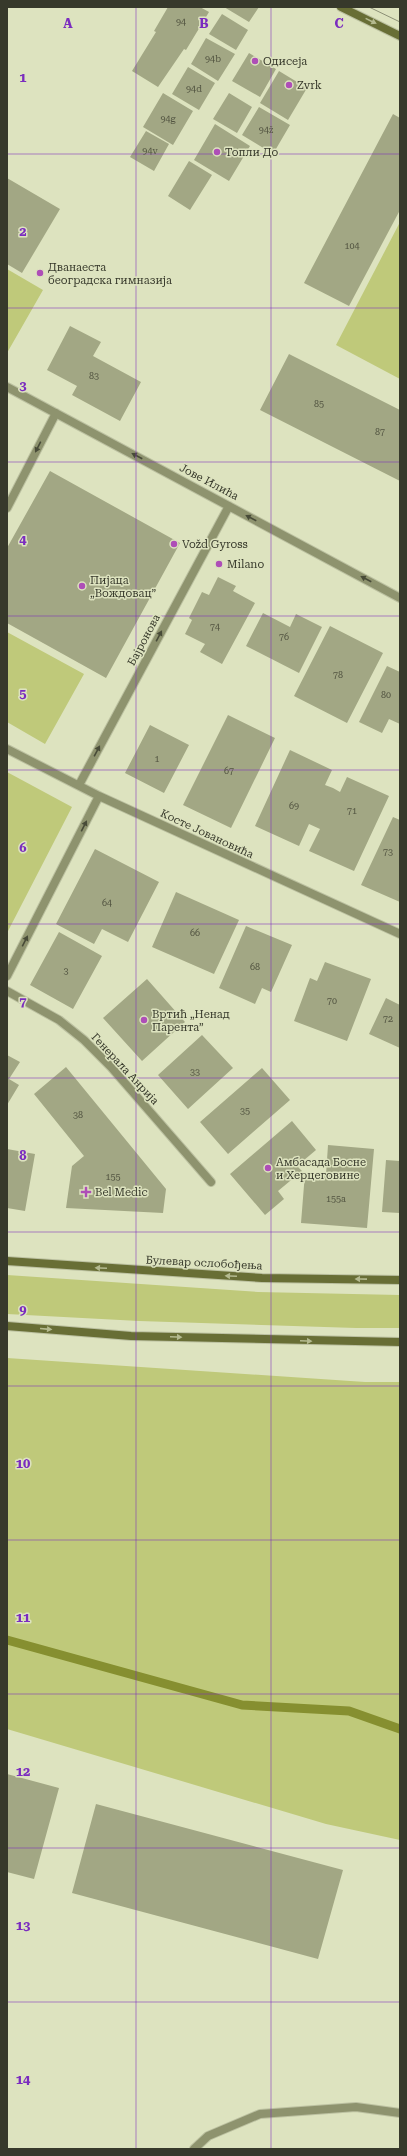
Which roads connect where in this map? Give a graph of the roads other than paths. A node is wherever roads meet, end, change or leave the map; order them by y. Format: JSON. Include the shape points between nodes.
{"nodes":[{"id":1,"x":341,"y":7,"type":"edge"},
{"id":2,"x":400,"y":36,"type":"edge"},
{"id":3,"x":7,"y":387,"type":"edge"},
{"id":4,"x":56,"y":413,"type":"junction"},
{"id":5,"x":229,"y":506,"type":"junction"},
{"id":6,"x":7,"y":508,"type":"edge"},
{"id":7,"x":400,"y":598,"type":"edge"},
{"id":8,"x":7,"y":748,"type":"edge"},
{"id":9,"x":79,"y":785,"type":"junction"},
{"id":10,"x":99,"y":796,"type":"junction"},
{"id":11,"x":400,"y":934,"type":"edge"},
{"id":12,"x":7,"y":976,"type":"edge"},
{"id":13,"x":7,"y":991,"type":"edge"},
{"id":14,"x":211,"y":1182,"type":"dead end"},
{"id":15,"x":7,"y":1261,"type":"edge"},
{"id":16,"x":400,"y":1280,"type":"edge"},
{"id":17,"x":7,"y":1326,"type":"edge"},
{"id":18,"x":400,"y":1342,"type":"edge"},
{"id":19,"x":400,"y":2113,"type":"edge"},
{"id":20,"x":194,"y":2149,"type":"edge"}],
"edges":[{"from":1,"to":2,"type":"main road","one_way":true},
{"from":3,"to":4,"type":"street","name":"Јове Илића"},
{"from":5,"to":4,"type":"street","name":"Јове Илића","one_way":true},
{"from":4,"to":6,"type":"street","one_way":true},
{"from":7,"to":5,"type":"street","name":"Јове Илића","one_way":true},
{"from":9,"to":5,"type":"street","name":"Бајронова","one_way":true},
{"from":8,"to":9,"type":"street","name":"Косте Јовановића"},
{"from":9,"to":10,"type":"street","name":"Косте Јовановића"},
{"from":10,"to":11,"type":"street","name":"Косте Јовановића"},
{"from":12,"to":10,"type":"street","one_way":true},
{"from":13,"to":14,"type":"street","name":"Генерала Анрија","via":[[59,1020],[84,1040],[111,1067]]},
{"from":16,"to":15,"type":"main road","name":"Булевар ослобођења","one_way":true,"via":[[262,1278]]},
{"from":17,"to":18,"type":"main road","one_way":true,"via":[[131,1336]]},
{"from":19,"to":20,"type":"street","via":[[356,2106],[260,2114],[208,2136]]}]}
